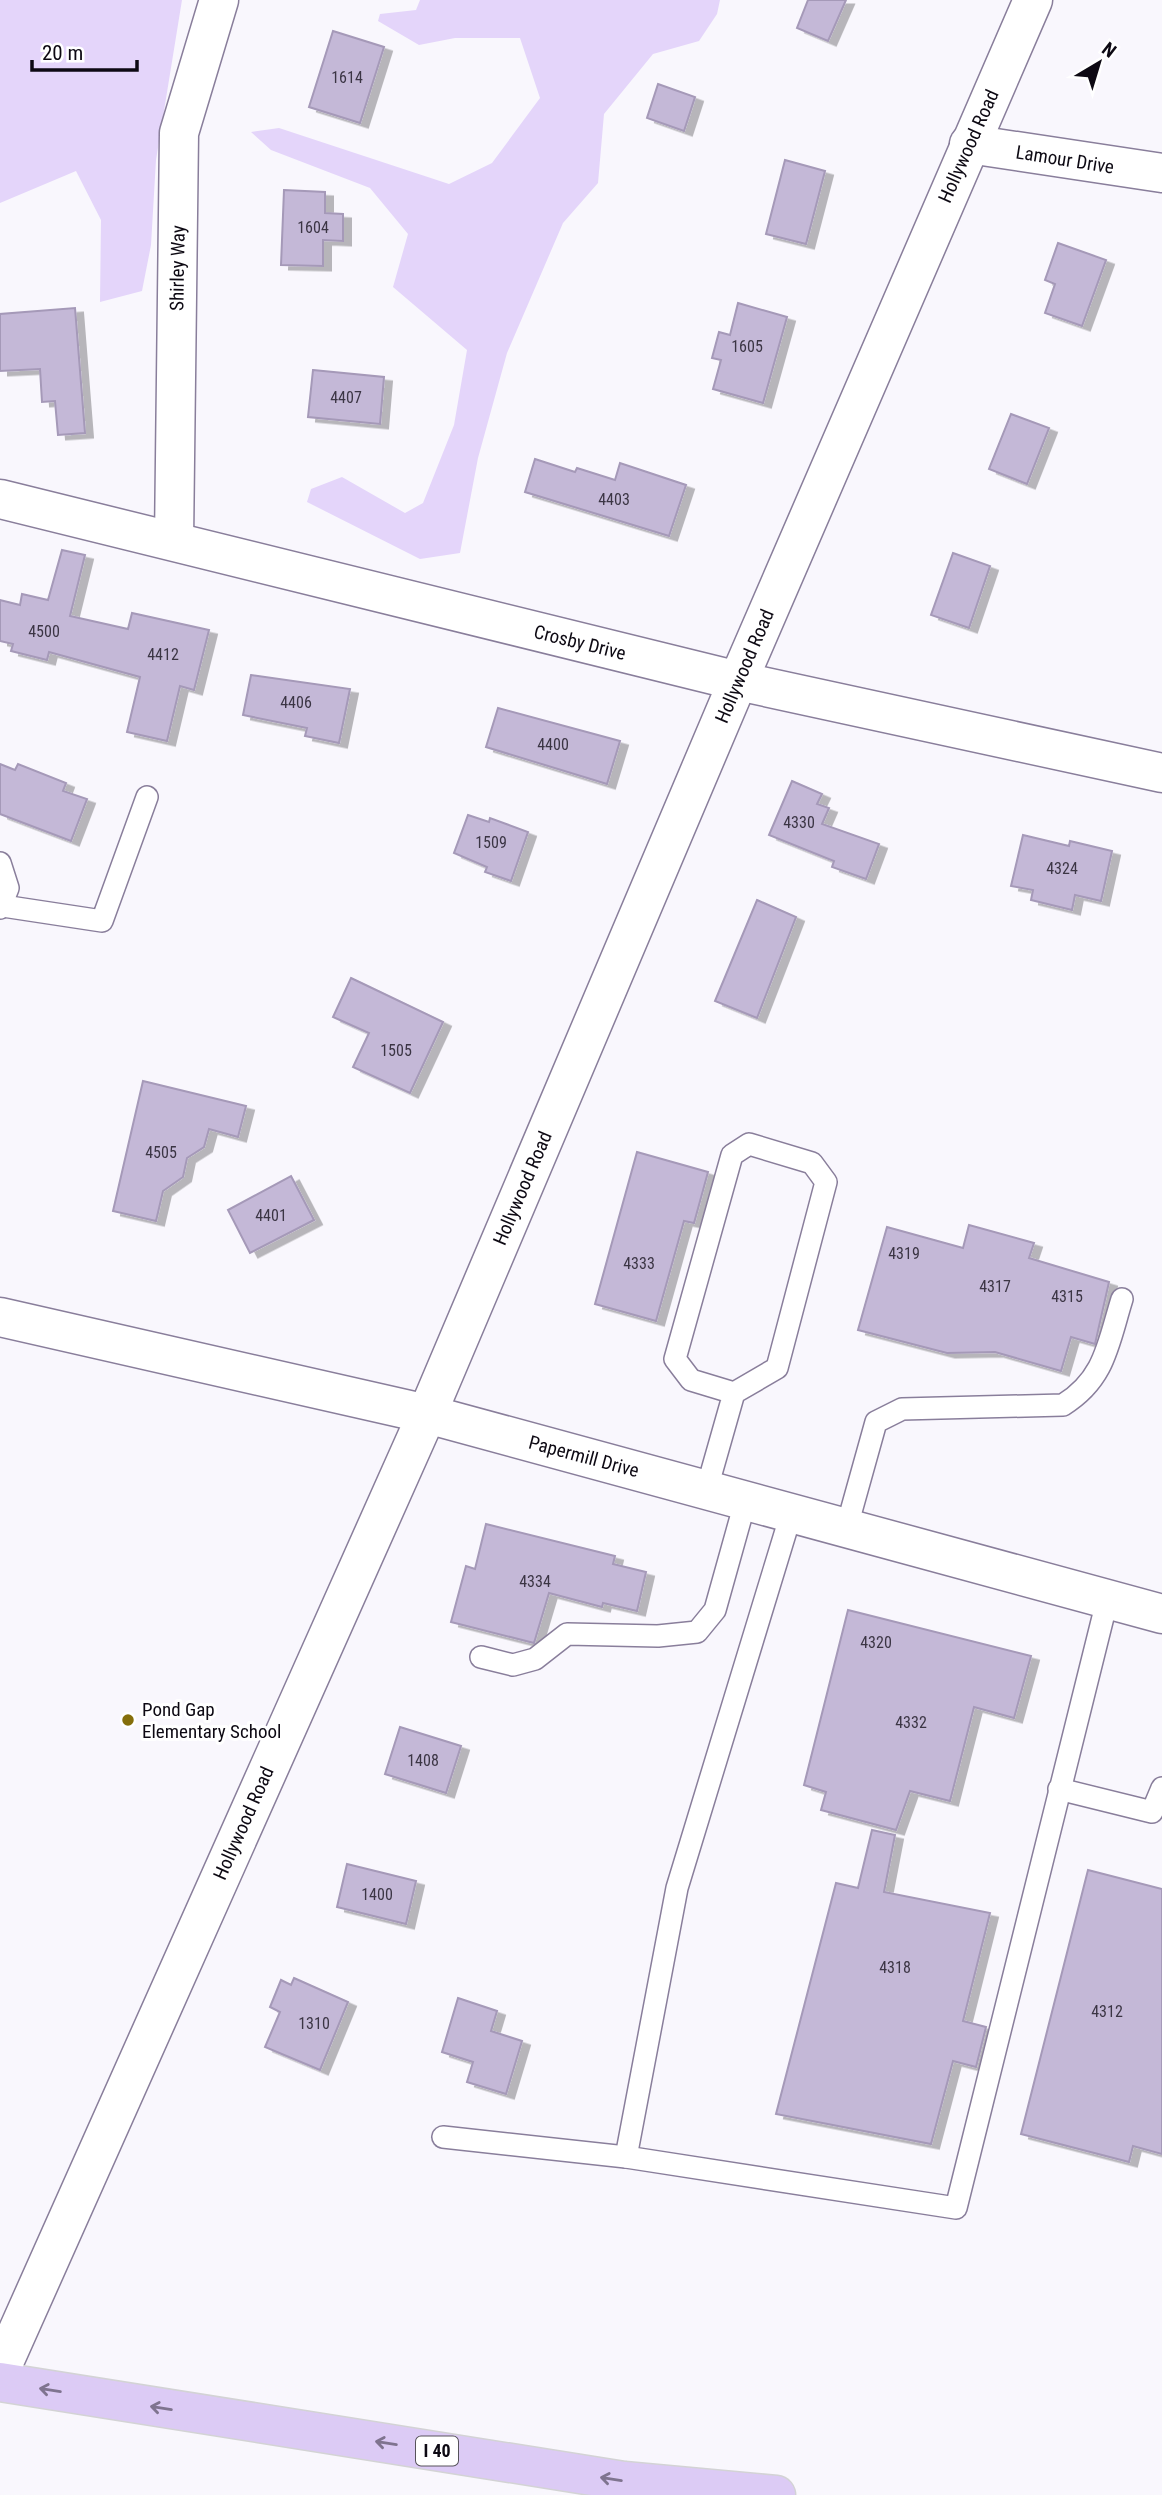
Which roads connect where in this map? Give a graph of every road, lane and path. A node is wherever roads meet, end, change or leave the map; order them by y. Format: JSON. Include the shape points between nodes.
{"nodes":[{"id":1,"x":219,"y":0,"type":"edge"},
{"id":2,"x":1032,"y":0,"type":"edge"},
{"id":3,"x":969,"y":144,"type":"junction"},
{"id":4,"x":1162,"y":173,"type":"edge"},
{"id":5,"x":0,"y":499,"type":"edge"},
{"id":6,"x":174,"y":541,"type":"junction"},
{"id":7,"x":738,"y":681,"type":"junction"},
{"id":8,"x":1162,"y":774,"type":"edge"},
{"id":9,"x":146,"y":797,"type":"dead end"},
{"id":10,"x":0,"y":863,"type":"edge"},
{"id":11,"x":2,"y":907,"type":"edge"},
{"id":12,"x":1122,"y":1299,"type":"dead end"},
{"id":13,"x":0,"y":1317,"type":"edge"},
{"id":14,"x":734,"y":1393,"type":"junction"},
{"id":15,"x":427,"y":1414,"type":"junction"},
{"id":16,"x":708,"y":1488,"type":"junction"},
{"id":17,"x":746,"y":1499,"type":"junction"},
{"id":18,"x":792,"y":1511,"type":"junction"},
{"id":19,"x":847,"y":1526,"type":"junction"},
{"id":20,"x":1108,"y":1597,"type":"junction"},
{"id":21,"x":1162,"y":1614,"type":"edge"},
{"id":22,"x":481,"y":1657,"type":"dead end"},
{"id":23,"x":1162,"y":1788,"type":"edge"},
{"id":24,"x":1059,"y":1789,"type":"junction"},
{"id":25,"x":443,"y":2137,"type":"dead end"},
{"id":26,"x":626,"y":2157,"type":"junction"},
{"id":27,"x":0,"y":2371,"type":"edge"},
{"id":28,"x":0,"y":2382,"type":"edge"},
{"id":29,"x":776,"y":2495,"type":"edge"}],
"edges":[{"from":1,"to":6,"type":"street","name":"Shirley Way","via":[[178,133]]},
{"from":2,"to":3,"type":"street","name":"Hollywood Road"},
{"from":3,"to":4,"type":"street","name":"Lamour Drive"},
{"from":3,"to":7,"type":"street","name":"Hollywood Road"},
{"from":5,"to":6,"type":"street","name":"Crosby Drive"},
{"from":6,"to":7,"type":"street","name":"Crosby Drive"},
{"from":7,"to":8,"type":"street","name":"Crosby Drive"},
{"from":7,"to":15,"type":"street","name":"Hollywood Road"},
{"from":9,"to":11,"type":"lane","via":[[102,922]]},
{"from":10,"to":11,"type":"lane","via":[[8,888]]},
{"from":12,"to":19,"type":"lane","via":[[1101,1369],[1082,1393],[1063,1405],[902,1409],[876,1422]]},
{"from":13,"to":15,"type":"street","name":"Papermill Drive"},
{"from":14,"to":14,"type":"lane","via":[[777,1368],[826,1182],[812,1163],[749,1144],[732,1155],[675,1359],[691,1380]]},
{"from":14,"to":16,"type":"lane"},
{"from":15,"to":16,"type":"street","name":"Papermill Drive"},
{"from":15,"to":27,"type":"street","name":"Hollywood Road"},
{"from":16,"to":17,"type":"street","name":"Papermill Drive"},
{"from":17,"to":18,"type":"street","name":"Papermill Drive"},
{"from":17,"to":22,"type":"lane","via":[[715,1610],[697,1632],[567,1634],[535,1659],[513,1665]]},
{"from":18,"to":19,"type":"street","name":"Papermill Drive"},
{"from":18,"to":26,"type":"lane","via":[[677,1888]]},
{"from":19,"to":20,"type":"street","name":"Papermill Drive"},
{"from":20,"to":21,"type":"street","name":"Papermill Drive"},
{"from":20,"to":24,"type":"lane"},
{"from":23,"to":24,"type":"lane","via":[[1152,1812]]},
{"from":24,"to":26,"type":"lane","via":[[956,2208]]},
{"from":25,"to":26,"type":"lane"},
{"from":29,"to":28,"type":"highway","number":"I 40","one_way":true,"via":[[624,2481]]}]}
